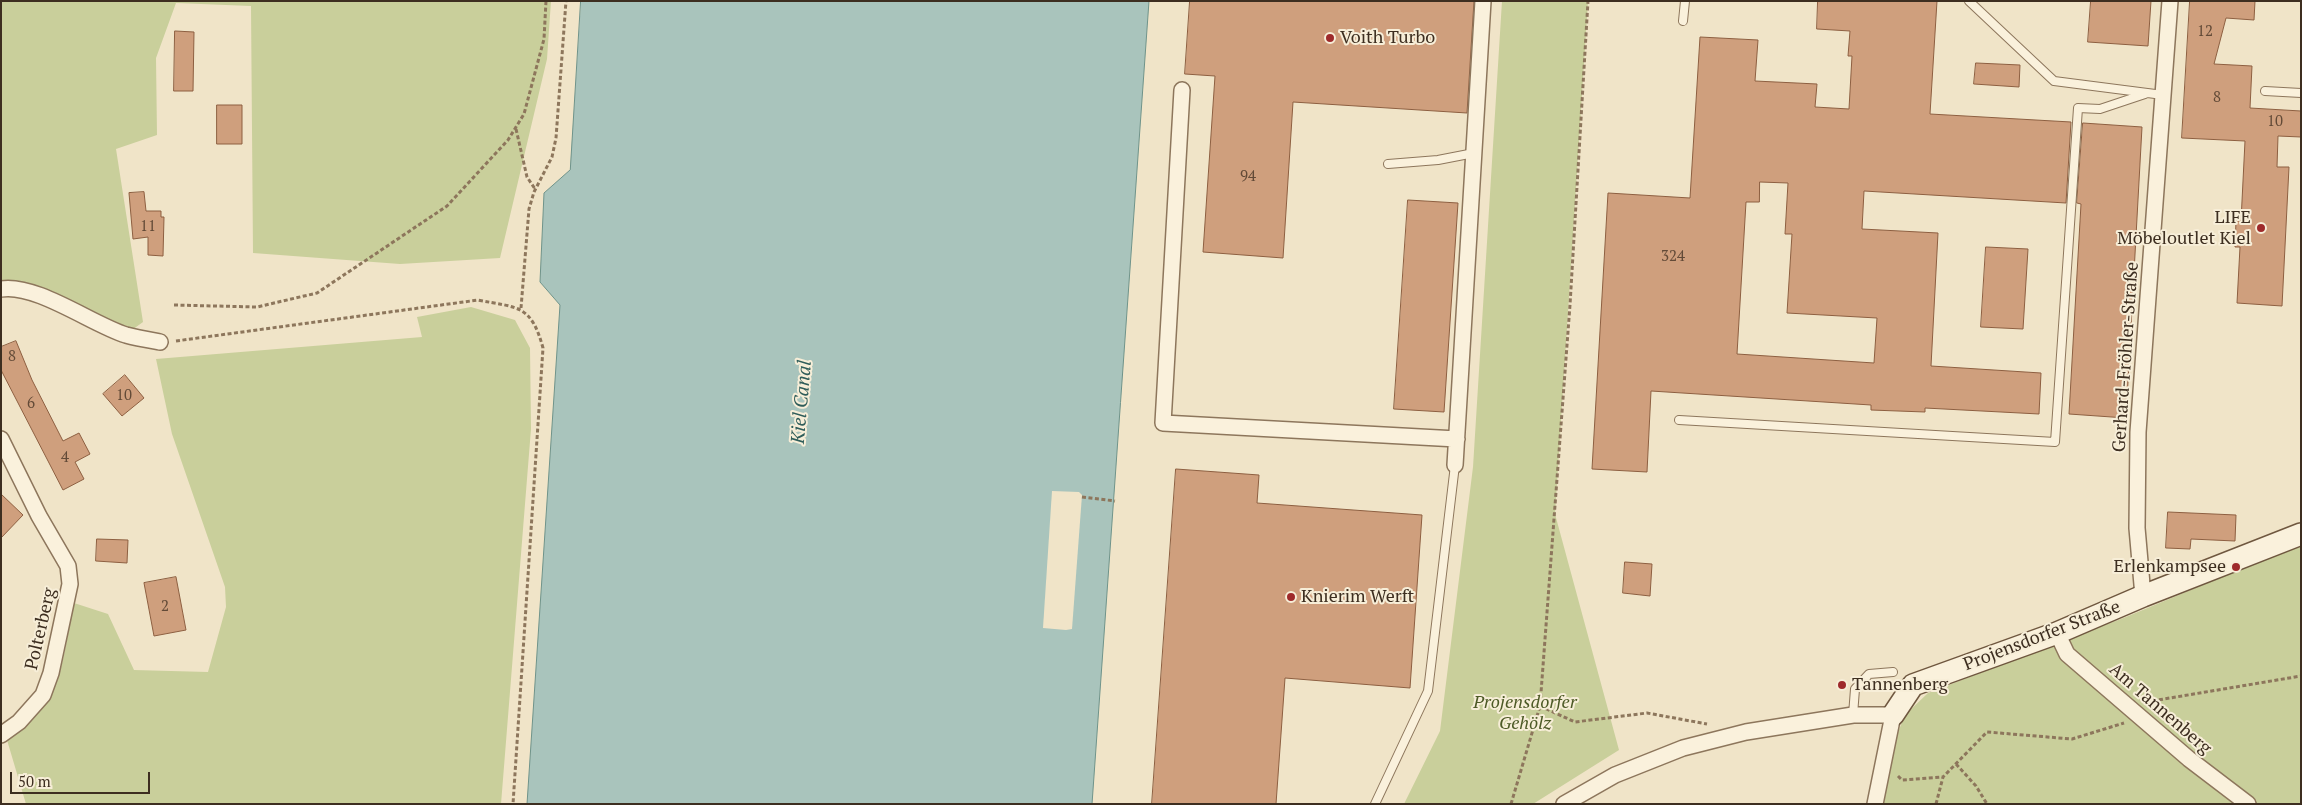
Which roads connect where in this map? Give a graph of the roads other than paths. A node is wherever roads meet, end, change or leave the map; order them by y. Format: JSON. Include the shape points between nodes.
{"nodes":[{"id":1,"x":1483,"y":1,"type":"edge"},
{"id":2,"x":1685,"y":1,"type":"edge"},
{"id":3,"x":1969,"y":1,"type":"edge"},
{"id":4,"x":2170,"y":1,"type":"edge"},
{"id":5,"x":1683,"y":21,"type":"dead end"},
{"id":6,"x":1182,"y":90,"type":"dead end"},
{"id":7,"x":2265,"y":91,"type":"dead end"},
{"id":8,"x":2301,"y":93,"type":"edge"},
{"id":9,"x":2145,"y":94,"type":"junction"},
{"id":10,"x":2163,"y":95,"type":"junction"},
{"id":11,"x":1474,"y":153,"type":"junction"},
{"id":12,"x":1388,"y":164,"type":"dead end"},
{"id":13,"x":1,"y":290,"type":"edge"},
{"id":14,"x":160,"y":342,"type":"road end"},
{"id":15,"x":1679,"y":420,"type":"dead end"},
{"id":16,"x":1,"y":438,"type":"edge"},
{"id":17,"x":1456,"y":439,"type":"junction"},
{"id":18,"x":1455,"y":465,"type":"joint"},
{"id":19,"x":2301,"y":534,"type":"edge"},
{"id":20,"x":2142,"y":596,"type":"junction"},
{"id":21,"x":2057,"y":634,"type":"junction"},
{"id":22,"x":1893,"y":672,"type":"dead end"},
{"id":23,"x":1853,"y":715,"type":"junction"},
{"id":24,"x":1893,"y":715,"type":"junction"},
{"id":25,"x":1,"y":736,"type":"edge"},
{"id":26,"x":1375,"y":804,"type":"edge"},
{"id":27,"x":1564,"y":804,"type":"edge"},
{"id":28,"x":1874,"y":804,"type":"edge"},
{"id":29,"x":2248,"y":804,"type":"edge"}],
"edges":[{"from":1,"to":11,"type":"street"},
{"from":2,"to":5,"type":"lane"},
{"from":3,"to":9,"type":"lane","via":[[2054,81]]},
{"from":4,"to":10,"type":"street","name":"Gerhard-Fröhler-Straße"},
{"from":6,"to":17,"type":"street","via":[[1163,423]]},
{"from":7,"to":8,"type":"lane"},
{"from":9,"to":10,"type":"lane"},
{"from":9,"to":15,"type":"lane","via":[[2100,109],[2078,108],[2055,442]]},
{"from":10,"to":20,"type":"street","name":"Gerhard-Fröhler-Straße","via":[[2138,432],[2137,528]]},
{"from":11,"to":12,"type":"lane"},
{"from":11,"to":17,"type":"street"},
{"from":13,"to":14,"type":"street","via":[[7,288],[41,296],[126,335]]},
{"from":16,"to":25,"type":"street","name":"Polterberg","via":[[39,516],[68,566],[70,584],[51,673],[42,695],[19,722]]},
{"from":17,"to":18,"type":"street"},
{"from":18,"to":26,"type":"lane","via":[[1428,691]]},
{"from":19,"to":20,"type":"street","name":"Projensdorfer Straße"},
{"from":20,"to":21,"type":"street","name":"Projensdorfer Straße"},
{"from":21,"to":24,"type":"street","name":"Projensdorfer Straße","via":[[1913,685]]},
{"from":21,"to":29,"type":"street","name":"Am Tannenberg","via":[[2067,654],[2189,759]]},
{"from":22,"to":23,"type":"lane","via":[[1869,674],[1855,689]]},
{"from":23,"to":24,"type":"street"},
{"from":23,"to":27,"type":"street","via":[[1746,732],[1683,748],[1615,775]]},
{"from":24,"to":28,"type":"street"}]}
